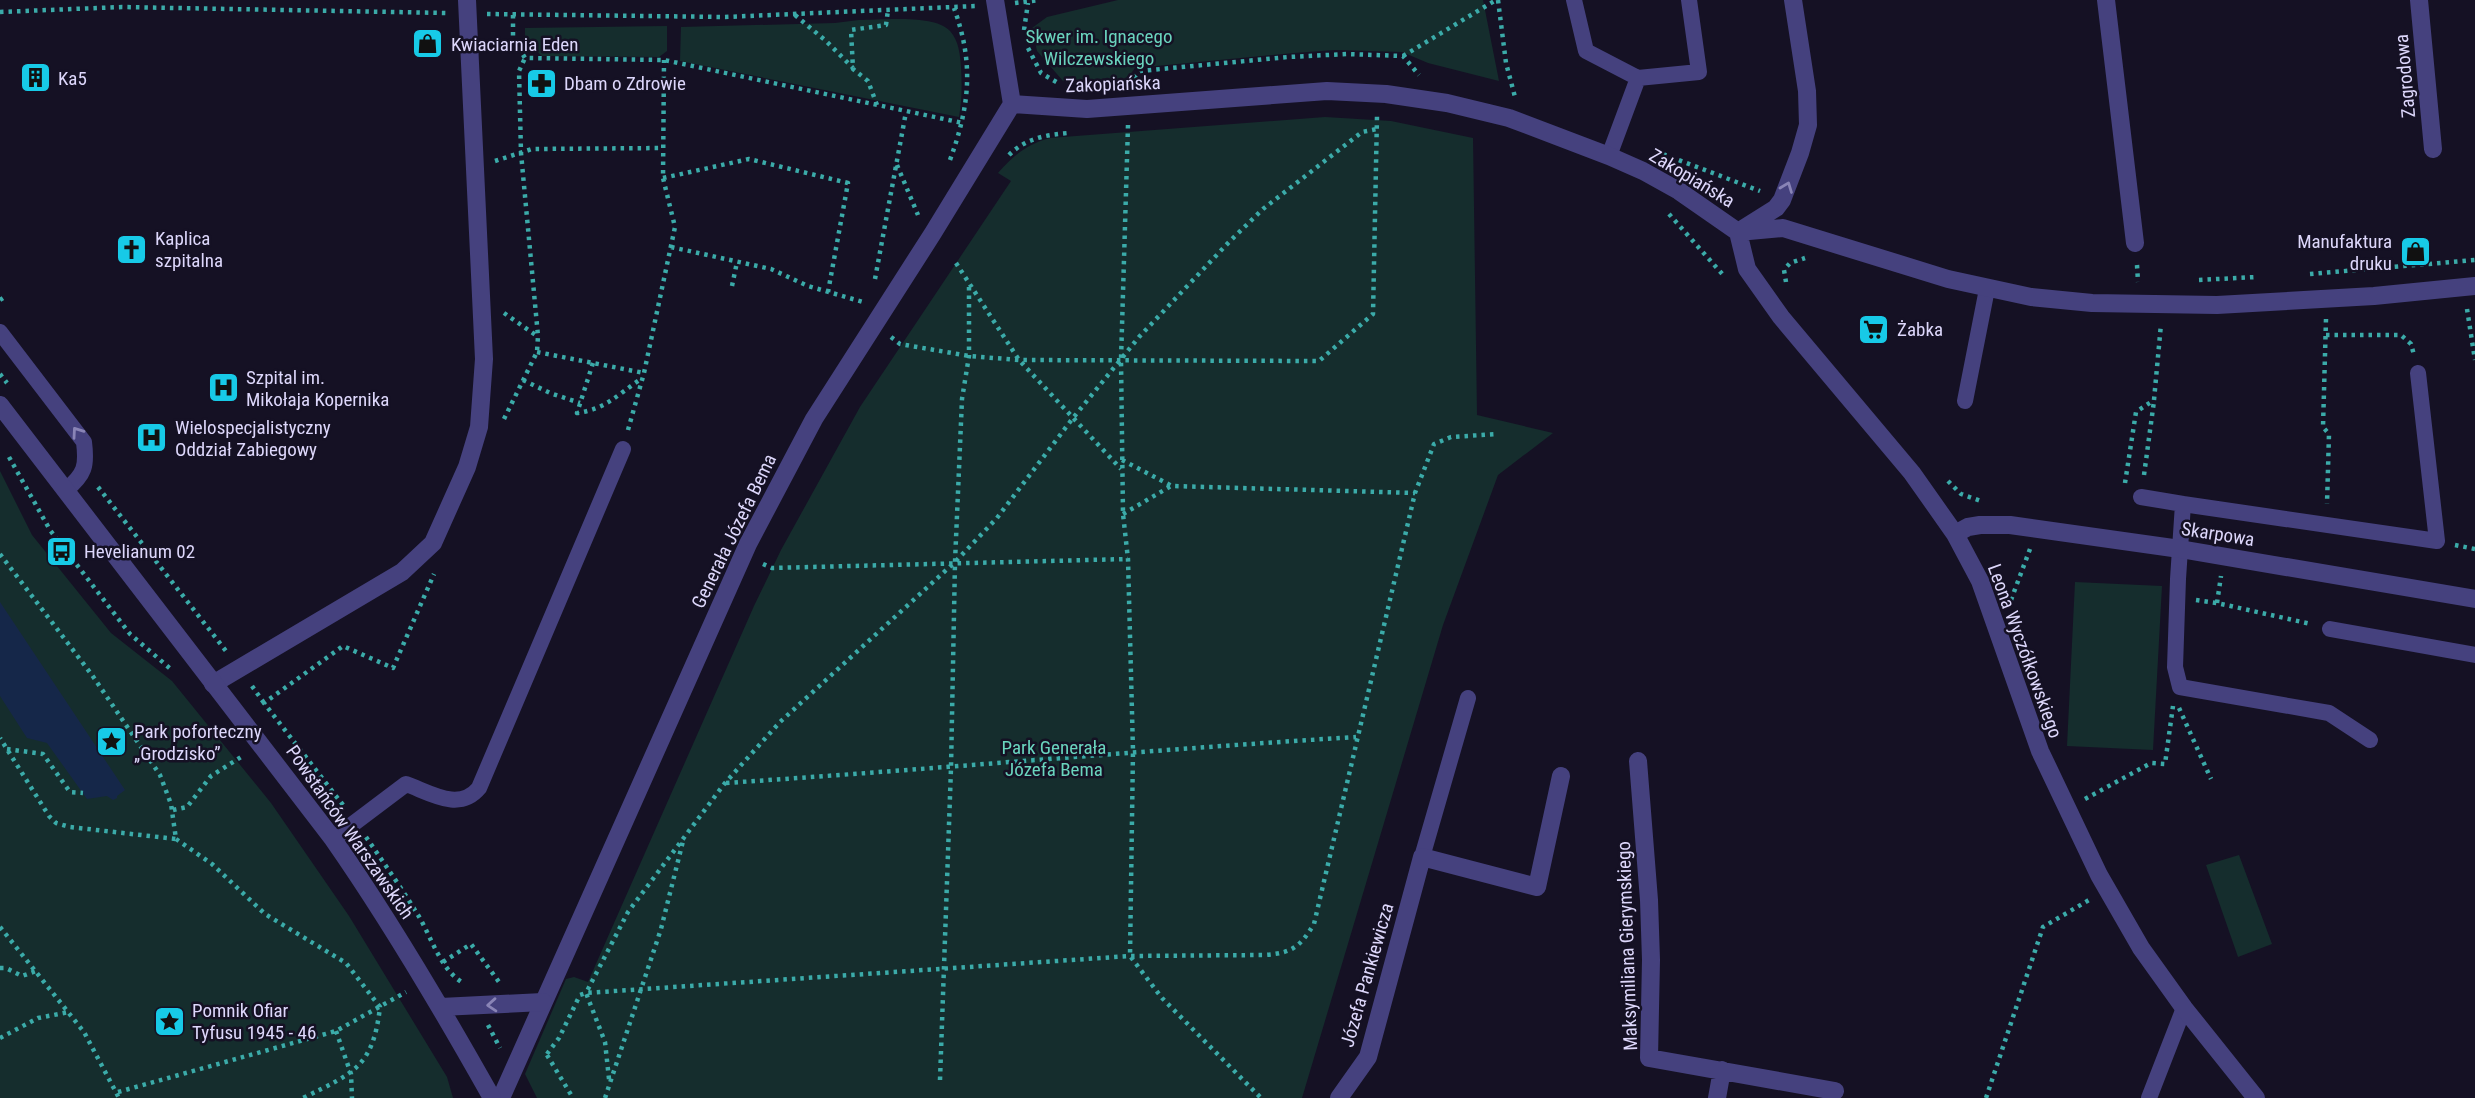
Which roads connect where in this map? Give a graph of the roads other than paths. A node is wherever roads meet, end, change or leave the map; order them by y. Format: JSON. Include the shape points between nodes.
{"nodes":[{"id":1,"x":995,"y":0,"type":"edge"},
{"id":2,"x":1574,"y":0,"type":"edge"},
{"id":3,"x":1689,"y":0,"type":"edge"},
{"id":4,"x":1793,"y":0,"type":"edge"},
{"id":5,"x":2106,"y":0,"type":"edge"},
{"id":6,"x":2420,"y":0,"type":"edge"},
{"id":7,"x":467,"y":7,"type":"edge"},
{"id":8,"x":1638,"y":78,"type":"junction"},
{"id":9,"x":1012,"y":104,"type":"junction"},
{"id":10,"x":2433,"y":149,"type":"dead end"},
{"id":11,"x":1609,"y":156,"type":"junction"},
{"id":12,"x":1738,"y":232,"type":"junction"},
{"id":13,"x":2135,"y":243,"type":"dead end"},
{"id":14,"x":2475,"y":286,"type":"edge"},
{"id":15,"x":1987,"y":289,"type":"junction"},
{"id":16,"x":0,"y":332,"type":"edge"},
{"id":17,"x":2418,"y":373,"type":"road end"},
{"id":18,"x":1965,"y":401,"type":"dead end"},
{"id":19,"x":0,"y":405,"type":"edge"},
{"id":20,"x":623,"y":449,"type":"road end"},
{"id":21,"x":66,"y":490,"type":"junction"},
{"id":22,"x":2141,"y":497,"type":"dead end"},
{"id":23,"x":2183,"y":504,"type":"junction"},
{"id":24,"x":1955,"y":534,"type":"junction"},
{"id":25,"x":2180,"y":549,"type":"junction"},
{"id":26,"x":2475,"y":598,"type":"edge"},
{"id":27,"x":2330,"y":629,"type":"road end"},
{"id":28,"x":2475,"y":655,"type":"edge"},
{"id":29,"x":213,"y":684,"type":"junction"},
{"id":30,"x":1468,"y":698,"type":"dead end"},
{"id":31,"x":2370,"y":740,"type":"dead end"},
{"id":32,"x":1638,"y":761,"type":"dead end"},
{"id":33,"x":1561,"y":776,"type":"dead end"},
{"id":34,"x":333,"y":839,"type":"junction"},
{"id":35,"x":1422,"y":856,"type":"junction"},
{"id":36,"x":543,"y":1002,"type":"junction"},
{"id":37,"x":441,"y":1007,"type":"junction"},
{"id":38,"x":2184,"y":1007,"type":"junction"},
{"id":39,"x":1722,"y":1070,"type":"junction"},
{"id":40,"x":1835,"y":1091,"type":"dead end"},
{"id":41,"x":492,"y":1098,"type":"edge"},
{"id":42,"x":501,"y":1098,"type":"edge"},
{"id":43,"x":1339,"y":1098,"type":"edge"},
{"id":44,"x":1717,"y":1098,"type":"edge"},
{"id":45,"x":2149,"y":1098,"type":"edge"},
{"id":46,"x":2256,"y":1098,"type":"edge"}],
"edges":[{"from":1,"to":9,"type":"street"},
{"from":2,"to":8,"type":"lane","via":[[1586,51]]},
{"from":3,"to":8,"type":"lane","via":[[1699,72]]},
{"from":12,"to":4,"type":"street","one_way":true,"via":[[1782,200],[1808,125]]},
{"from":5,"to":13,"type":"street"},
{"from":6,"to":10,"type":"street","name":"Zagrodowa"},
{"from":7,"to":29,"type":"street","via":[[484,359],[480,427],[467,467],[433,543],[402,572]]},
{"from":8,"to":11,"type":"lane"},
{"from":9,"to":11,"type":"street","name":"Zakopiańska","via":[[1087,109],[1327,92],[1386,93],[1509,118]]},
{"from":9,"to":36,"type":"street","name":"Generała Józefa Bema","via":[[814,419],[744,555]]},
{"from":11,"to":12,"type":"street","name":"Zakopiańska","via":[[1679,191]]},
{"from":12,"to":15,"type":"street","name":"Zakopiańska","via":[[1783,228]]},
{"from":12,"to":24,"type":"street","name":"Leona Wyczółkowskiego","via":[[1747,269],[1781,317],[1912,473]]},
{"from":14,"to":15,"type":"street","name":"Zakopiańska","via":[[2192,305],[2092,303]]},
{"from":15,"to":18,"type":"lane"},
{"from":21,"to":16,"type":"lane","one_way":true,"via":[[82,474],[84,442]]},
{"from":17,"to":23,"type":"lane","via":[[2437,541]]},
{"from":19,"to":21,"type":"street","name":"Powstańców Warszawskich"},
{"from":20,"to":34,"type":"lane","via":[[479,788],[467,799],[456,801],[407,784]]},
{"from":21,"to":29,"type":"street","name":"Powstańców Warszawskich"},
{"from":22,"to":23,"type":"lane"},
{"from":23,"to":25,"type":"lane"},
{"from":24,"to":25,"type":"street","name":"Skarpowa","via":[[1980,525],[2010,524]]},
{"from":24,"to":38,"type":"street","name":"Leona Wyczółkowskiego","via":[[1980,581],[2053,780],[2141,948]]},
{"from":25,"to":26,"type":"street","name":"Skarpowa"},
{"from":25,"to":31,"type":"lane","via":[[2175,667],[2180,687],[2329,713]]},
{"from":27,"to":28,"type":"lane"},
{"from":29,"to":34,"type":"street","name":"Powstańców Warszawskich"},
{"from":30,"to":35,"type":"lane","name":"Józefa Pankiewicza"},
{"from":32,"to":39,"type":"street","name":"Maksymiliana Gierymskiego","via":[[1649,900],[1649,1058]]},
{"from":33,"to":35,"type":"street","via":[[1537,887]]},
{"from":34,"to":37,"type":"street","name":"Powstańców Warszawskich"},
{"from":35,"to":43,"type":"street","name":"Józefa Pankiewicza","via":[[1368,1057]]},
{"from":36,"to":37,"type":"street","one_way":true},
{"from":36,"to":42,"type":"street","name":"Generała Józefa Bema"},
{"from":37,"to":41,"type":"street","name":"Powstańców Warszawskich"},
{"from":38,"to":45,"type":"lane"},
{"from":38,"to":46,"type":"street","name":"Leona Wyczółkowskiego"},
{"from":39,"to":40,"type":"street","name":"Maksymiliana Gierymskiego"},
{"from":39,"to":44,"type":"street"}]}
